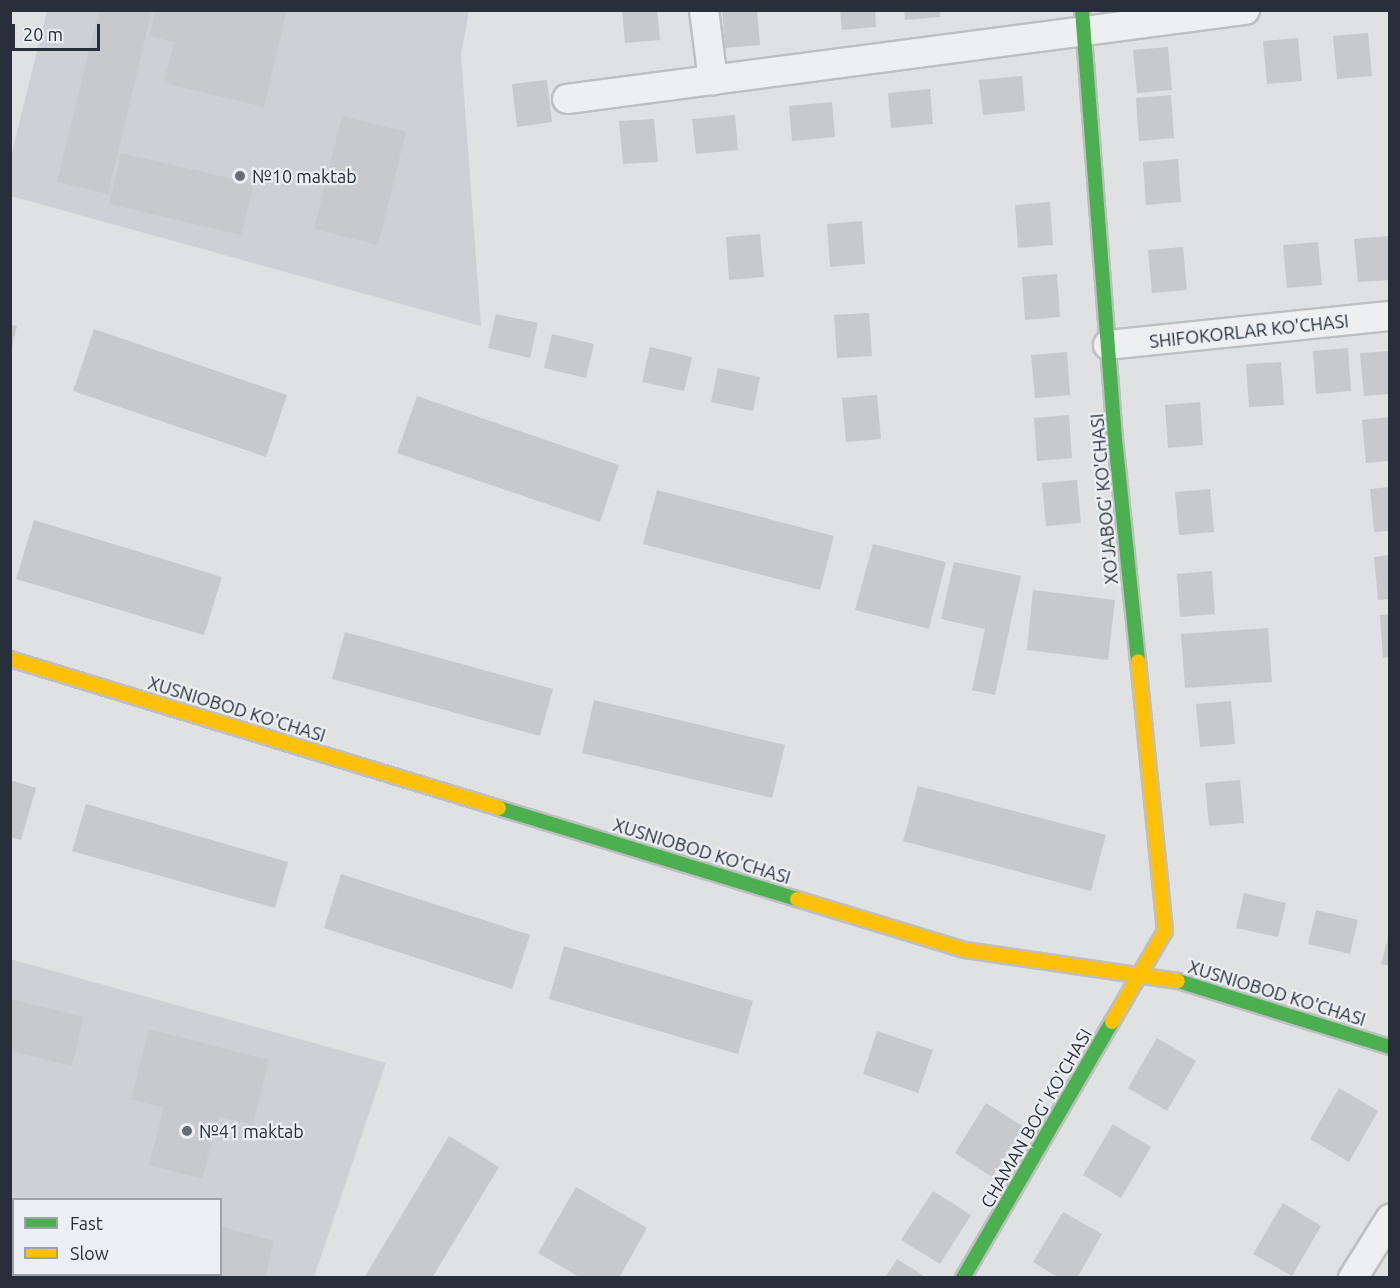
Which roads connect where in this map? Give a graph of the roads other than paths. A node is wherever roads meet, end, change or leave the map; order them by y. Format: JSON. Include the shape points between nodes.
{"nodes":[{"id":1,"x":704,"y":10,"type":"edge"},
{"id":2,"x":1245,"y":10,"type":"edge"},
{"id":3,"x":1083,"y":21,"type":"edge"},
{"id":4,"x":713,"y":80,"type":"junction"},
{"id":5,"x":567,"y":99,"type":"dead end"},
{"id":6,"x":1389,"y":316,"type":"edge"},
{"id":7,"x":1108,"y":345,"type":"junction"},
{"id":8,"x":10,"y":659,"type":"edge"},
{"id":9,"x":1139,"y":976,"type":"junction"},
{"id":10,"x":1389,"y":1047,"type":"edge"},
{"id":11,"x":1389,"y":1219,"type":"edge"},
{"id":12,"x":963,"y":1278,"type":"edge"},
{"id":13,"x":1353,"y":1278,"type":"edge"}],
"edges":[{"from":1,"to":4,"type":"street"},
{"from":2,"to":3,"type":"street"},
{"from":3,"to":4,"type":"street"},
{"from":3,"to":7,"type":"street","name":"XO'JABOG' KO'CHASI"},
{"from":4,"to":5,"type":"street"},
{"from":6,"to":7,"type":"street","name":"SHIFOKORLAR KO'CHASI"},
{"from":7,"to":9,"type":"street","name":"XO'JABOG' KO'CHASI","via":[[1165,931]]},
{"from":8,"to":9,"type":"street","name":"XUSNIOBOD KO'CHASI","via":[[965,950]]},
{"from":9,"to":10,"type":"street","name":"XUSNIOBOD KO'CHASI","via":[[1195,983]]},
{"from":9,"to":12,"type":"street","name":"CHAMAN BOG' KO'CHASI"},
{"from":11,"to":13,"type":"street"}]}
